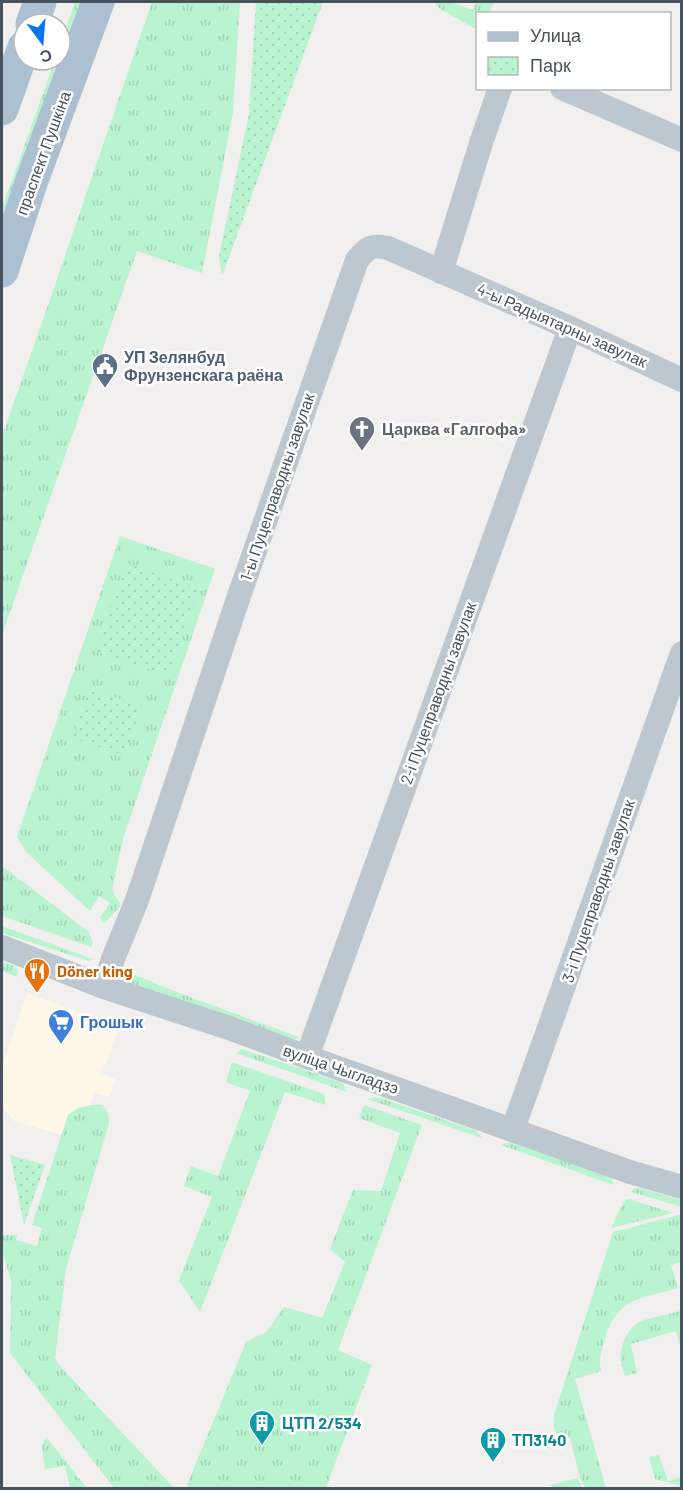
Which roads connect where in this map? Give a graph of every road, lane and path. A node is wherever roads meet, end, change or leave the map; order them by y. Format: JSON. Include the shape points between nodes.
{"nodes":[{"id":1,"x":99,"y":2,"type":"edge"},
{"id":2,"x":15,"y":72,"type":"edge"},
{"id":3,"x":499,"y":90,"type":"edge"},
{"id":4,"x":567,"y":90,"type":"edge"},
{"id":5,"x":2,"y":109,"type":"edge"},
{"id":6,"x":681,"y":140,"type":"edge"},
{"id":7,"x":2,"y":271,"type":"edge"},
{"id":8,"x":441,"y":272,"type":"junction"},
{"id":9,"x":570,"y":328,"type":"junction"},
{"id":10,"x":681,"y":380,"type":"edge"},
{"id":11,"x":681,"y":653,"type":"edge"},
{"id":12,"x":2,"y":947,"type":"edge"},
{"id":13,"x":104,"y":987,"type":"junction"},
{"id":14,"x":307,"y":1058,"type":"junction"},
{"id":15,"x":513,"y":1129,"type":"junction"},
{"id":16,"x":681,"y":1187,"type":"edge"}],
"edges":[{"from":1,"to":7,"type":"main road","name":"праспект Пушкіна"},
{"from":2,"to":5,"type":"main road"},
{"from":3,"to":8,"type":"street"},
{"from":4,"to":6,"type":"street"},
{"from":8,"to":9,"type":"street","name":"4-ы Радыятарны завулак"},
{"from":8,"to":13,"type":"street","name":"1-ы Пуцеправодны завулак","via":[[388,248],[374,246],[357,260]]},
{"from":9,"to":10,"type":"street","name":"4-ы Радыятарны завулак"},
{"from":9,"to":14,"type":"street","name":"2-і Пуцеправодны завулак"},
{"from":11,"to":15,"type":"street","name":"3-і Пуцеправодны завулак"},
{"from":12,"to":13,"type":"street","name":"вуліца Чыгладзэ"},
{"from":13,"to":14,"type":"street","name":"вуліца Чыгладзэ"},
{"from":14,"to":15,"type":"street","name":"вуліца Чыгладзэ"},
{"from":15,"to":16,"type":"street","name":"вуліца Чыгладзэ"}]}
